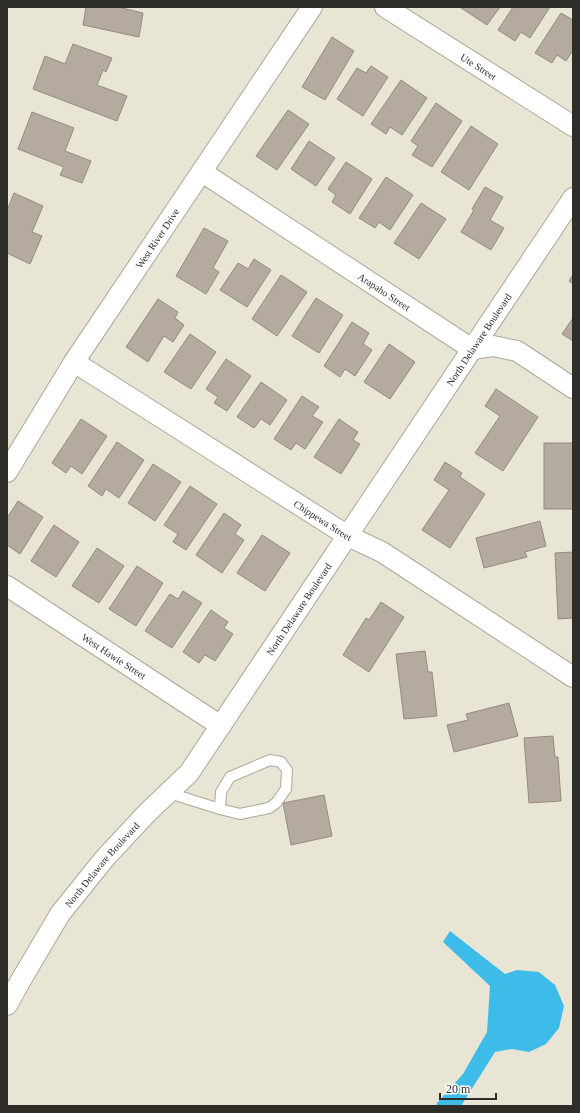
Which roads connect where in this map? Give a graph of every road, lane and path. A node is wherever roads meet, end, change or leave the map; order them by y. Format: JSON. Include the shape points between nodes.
{"nodes":[{"id":1,"x":312,"y":7,"type":"edge"},
{"id":2,"x":385,"y":7,"type":"edge"},
{"id":3,"x":573,"y":126,"type":"edge"},
{"id":4,"x":202,"y":172,"type":"junction"},
{"id":5,"x":573,"y":198,"type":"edge"},
{"id":6,"x":472,"y":349,"type":"junction"},
{"id":7,"x":74,"y":362,"type":"junction"},
{"id":8,"x":573,"y":388,"type":"edge"},
{"id":9,"x":9,"y":466,"type":"edge"},
{"id":10,"x":348,"y":536,"type":"junction"},
{"id":11,"x":7,"y":586,"type":"edge"},
{"id":12,"x":573,"y":677,"type":"edge"},
{"id":13,"x":221,"y":726,"type":"junction"},
{"id":14,"x":169,"y":792,"type":"junction"},
{"id":15,"x":220,"y":809,"type":"junction"},
{"id":16,"x":7,"y":1005,"type":"edge"}],
"edges":[{"from":1,"to":4,"type":"street","name":"West River Drive"},
{"from":2,"to":3,"type":"street","name":"Ute Street"},
{"from":4,"to":6,"type":"street","name":"Arapaho Street"},
{"from":4,"to":7,"type":"street","name":"West River Drive"},
{"from":5,"to":6,"type":"street","name":"North Delaware Boulevard"},
{"from":6,"to":8,"type":"street","via":[[494,346],[516,351]]},
{"from":6,"to":10,"type":"street","name":"North Delaware Boulevard"},
{"from":7,"to":9,"type":"street","name":"West River Drive"},
{"from":7,"to":10,"type":"street","name":"Chippewa Street"},
{"from":10,"to":12,"type":"street","name":"Chippewa Street","via":[[382,552]]},
{"from":10,"to":13,"type":"street","name":"North Delaware Boulevard"},
{"from":11,"to":13,"type":"street","name":"West Hawie Street"},
{"from":13,"to":14,"type":"street","name":"North Delaware Boulevard","via":[[189,773]]},
{"from":14,"to":15,"type":"lane"},
{"from":14,"to":16,"type":"street","name":"North Delaware Boulevard","via":[[105,858],[60,914]]},
{"from":15,"to":15,"type":"lane","via":[[240,814],[269,808],[276,803],[286,788],[287,770],[281,762],[270,760],[230,777],[221,792]]}]}
